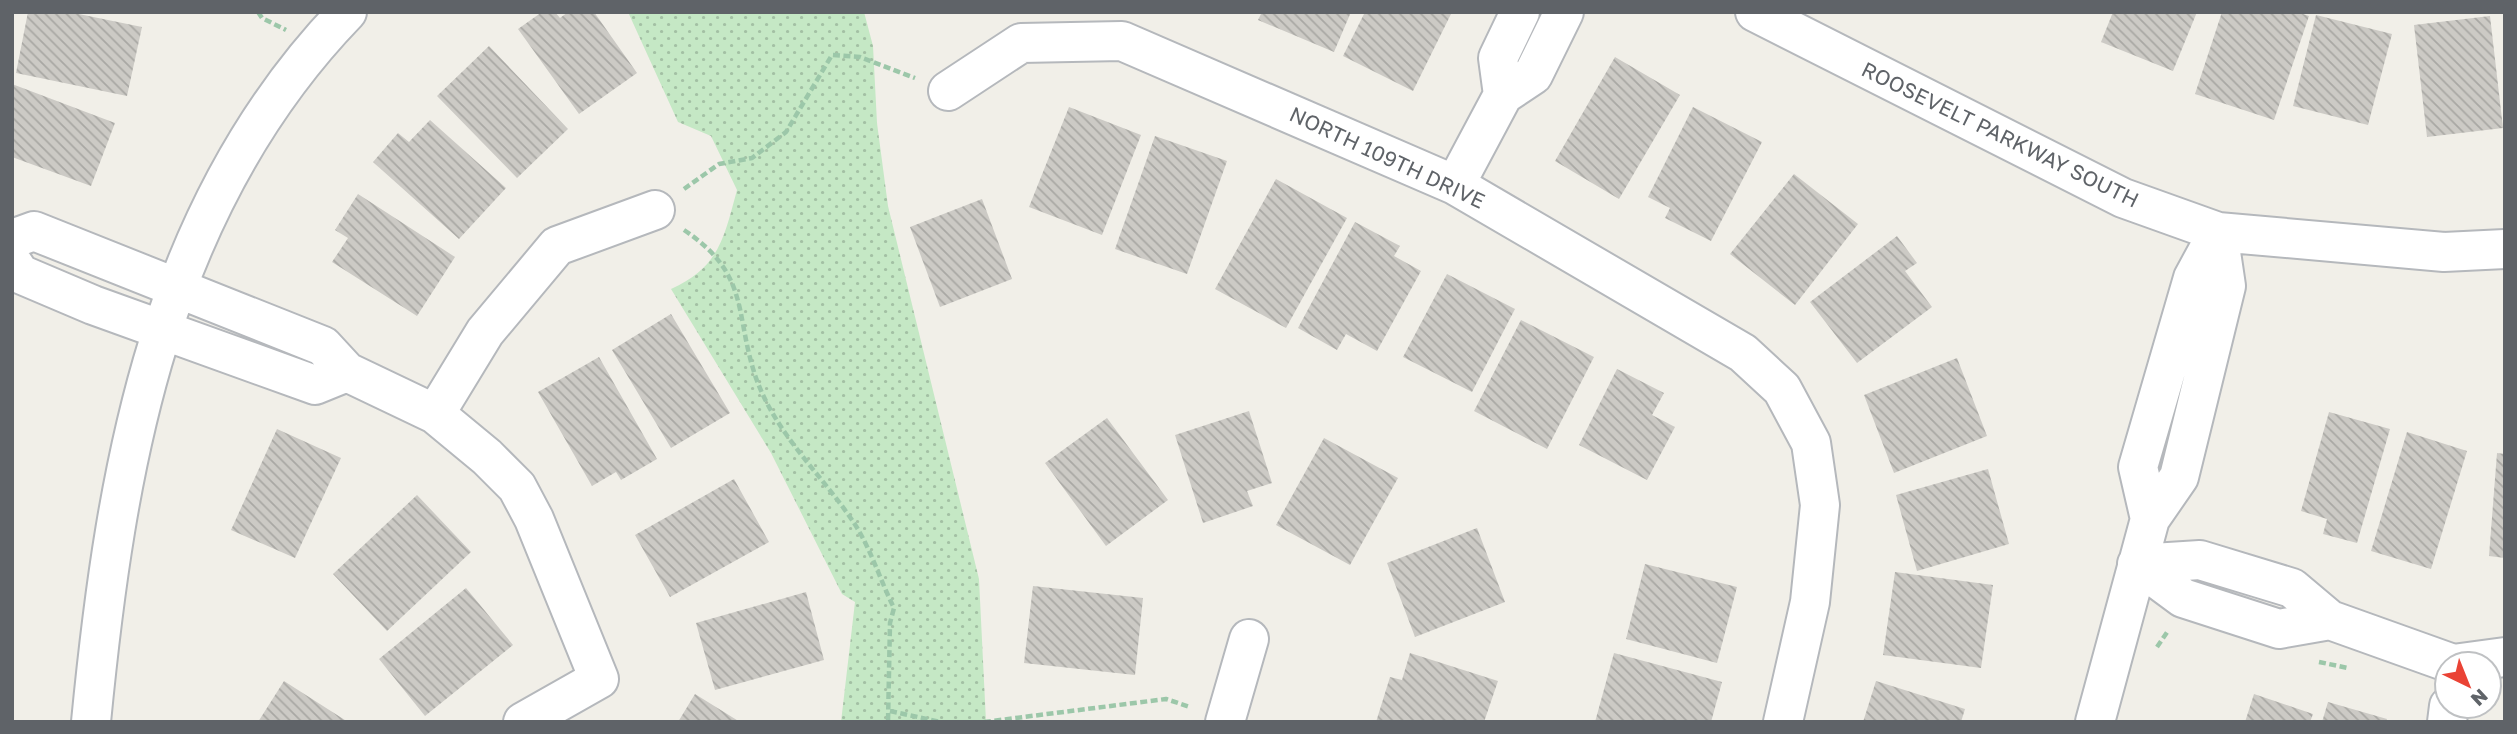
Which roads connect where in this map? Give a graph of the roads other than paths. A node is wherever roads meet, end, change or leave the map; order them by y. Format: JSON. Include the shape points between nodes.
{"nodes":[{"id":1,"x":347,"y":12,"type":"edge"},
{"id":2,"x":1520,"y":12,"type":"edge"},
{"id":3,"x":1564,"y":12,"type":"edge"},
{"id":4,"x":1755,"y":12,"type":"edge"},
{"id":5,"x":948,"y":91,"type":"road end"},
{"id":6,"x":1503,"y":95,"type":"junction"},
{"id":7,"x":1455,"y":185,"type":"junction"},
{"id":8,"x":654,"y":210,"type":"road end"},
{"id":9,"x":2218,"y":232,"type":"junction"},
{"id":10,"x":12,"y":239,"type":"edge"},
{"id":11,"x":2505,"y":249,"type":"edge"},
{"id":12,"x":12,"y":262,"type":"edge"},
{"id":13,"x":176,"y":289,"type":"junction"},
{"id":14,"x":162,"y":329,"type":"junction"},
{"id":15,"x":347,"y":372,"type":"junction"},
{"id":16,"x":435,"y":414,"type":"junction"},
{"id":17,"x":2137,"y":564,"type":"junction"},
{"id":18,"x":1249,"y":639,"type":"dead end"},
{"id":19,"x":2505,"y":657,"type":"edge"},
{"id":20,"x":1225,"y":720,"type":"edge"},
{"id":21,"x":91,"y":722,"type":"edge"},
{"id":22,"x":523,"y":722,"type":"edge"},
{"id":23,"x":1783,"y":722,"type":"edge"},
{"id":24,"x":2095,"y":722,"type":"edge"}],
"edges":[{"from":1,"to":13,"type":"street","via":[[284,85],[222,184]]},
{"from":2,"to":6,"type":"street","via":[[1498,58]]},
{"from":3,"to":6,"type":"street","via":[[1533,75]]},
{"from":4,"to":9,"type":"street","name":"ROOSEVELT PARKWAY SOUTH","via":[[2123,198]]},
{"from":5,"to":7,"type":"street","name":"NORTH 109TH DRIVE","via":[[1021,43],[1122,41]]},
{"from":6,"to":7,"type":"street"},
{"from":7,"to":23,"type":"street","name":"NORTH 109TH DRIVE","via":[[1743,353],[1782,390],[1811,443],[1821,505],[1810,602]]},
{"from":8,"to":16,"type":"street","via":[[557,246],[485,332]]},
{"from":9,"to":11,"type":"street","name":"ROOSEVELT PARKWAY SOUTH","via":[[2444,252]]},
{"from":9,"to":17,"type":"street","via":[[2193,278],[2138,467],[2150,519]]},
{"from":10,"to":13,"type":"street","via":[[34,231]]},
{"from":12,"to":14,"type":"street","via":[[20,274]]},
{"from":13,"to":14,"type":"street"},
{"from":13,"to":15,"type":"street","via":[[323,346]]},
{"from":14,"to":15,"type":"street","via":[[315,385]]},
{"from":14,"to":21,"type":"street","via":[[133,432],[104,586]]},
{"from":15,"to":16,"type":"street"},
{"from":16,"to":22,"type":"street","via":[[517,488],[599,679]]},
{"from":17,"to":19,"type":"street","via":[[2183,598],[2279,629],[2330,620],[2454,664]]},
{"from":17,"to":24,"type":"street"},
{"from":18,"to":20,"type":"street"}]}
